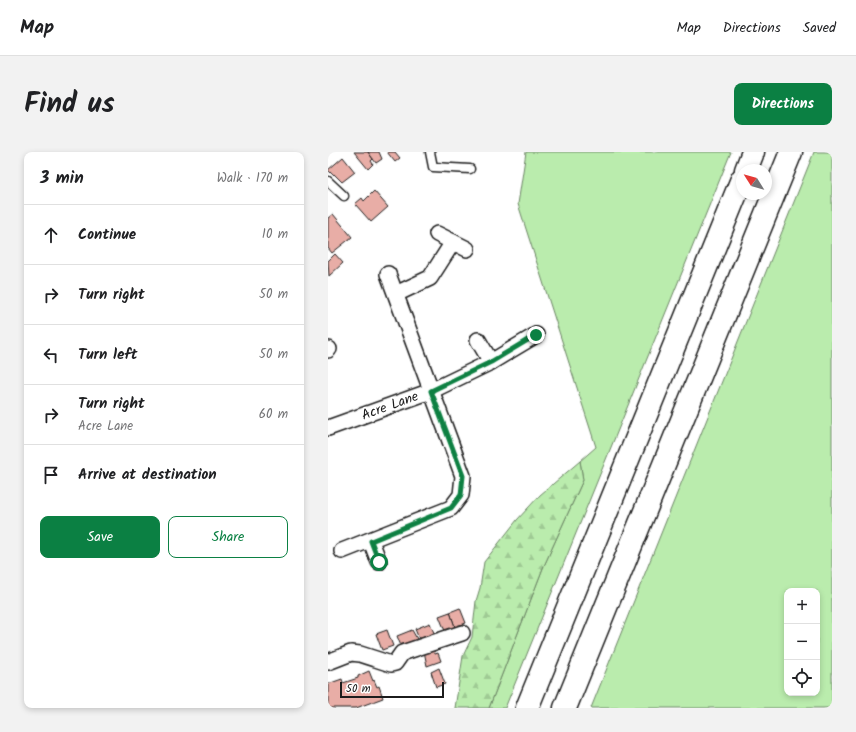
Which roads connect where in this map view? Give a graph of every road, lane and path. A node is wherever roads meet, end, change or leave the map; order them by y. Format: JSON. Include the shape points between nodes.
{"nodes":[{"id":1,"x":430,"y":152,"type":"edge"},
{"id":2,"x":753,"y":152,"type":"edge"},
{"id":3,"x":791,"y":152,"type":"edge"},
{"id":4,"x":748,"y":164,"type":"edge"},
{"id":5,"x":470,"y":169,"type":"dead end"},
{"id":6,"x":328,"y":181,"type":"edge"},
{"id":7,"x":736,"y":195,"type":"edge"},
{"id":8,"x":344,"y":196,"type":"dead end"},
{"id":9,"x":437,"y":234,"type":"dead end"},
{"id":10,"x":388,"y":274,"type":"dead end"},
{"id":11,"x":396,"y":294,"type":"junction"},
{"id":12,"x":536,"y":335,"type":"dead end"},
{"id":13,"x":478,"y":340,"type":"dead end"},
{"id":14,"x":491,"y":362,"type":"junction"},
{"id":15,"x":431,"y":391,"type":"junction"},
{"id":16,"x":328,"y":428,"type":"edge"},
{"id":17,"x":371,"y":541,"type":"junction"},
{"id":18,"x":342,"y":552,"type":"dead end"},
{"id":19,"x":379,"y":562,"type":"dead end"},
{"id":20,"x":462,"y":633,"type":"dead end"},
{"id":21,"x":328,"y":662,"type":"edge"},
{"id":22,"x":527,"y":708,"type":"edge"},
{"id":23,"x":565,"y":708,"type":"edge"}],
"edges":[{"from":1,"to":5,"type":"lane","via":[[433,167]]},
{"from":2,"to":4,"type":"highway"},
{"from":3,"to":23,"type":"highway"},
{"from":6,"to":8,"type":"lane"},
{"from":7,"to":22,"type":"highway"},
{"from":9,"to":11,"type":"street","via":[[460,246],[430,278]]},
{"from":10,"to":11,"type":"street"},
{"from":11,"to":15,"type":"street"},
{"from":12,"to":14,"type":"street","name":"Acre Lane"},
{"from":13,"to":14,"type":"street"},
{"from":14,"to":15,"type":"street","name":"Acre Lane"},
{"from":15,"to":16,"type":"street","name":"Acre Lane"},
{"from":15,"to":17,"type":"street","via":[[463,476],[461,495],[451,508]]},
{"from":17,"to":18,"type":"street"},
{"from":17,"to":19,"type":"street"},
{"from":20,"to":21,"type":"street","via":[[402,654],[391,664],[351,653]]}]}
